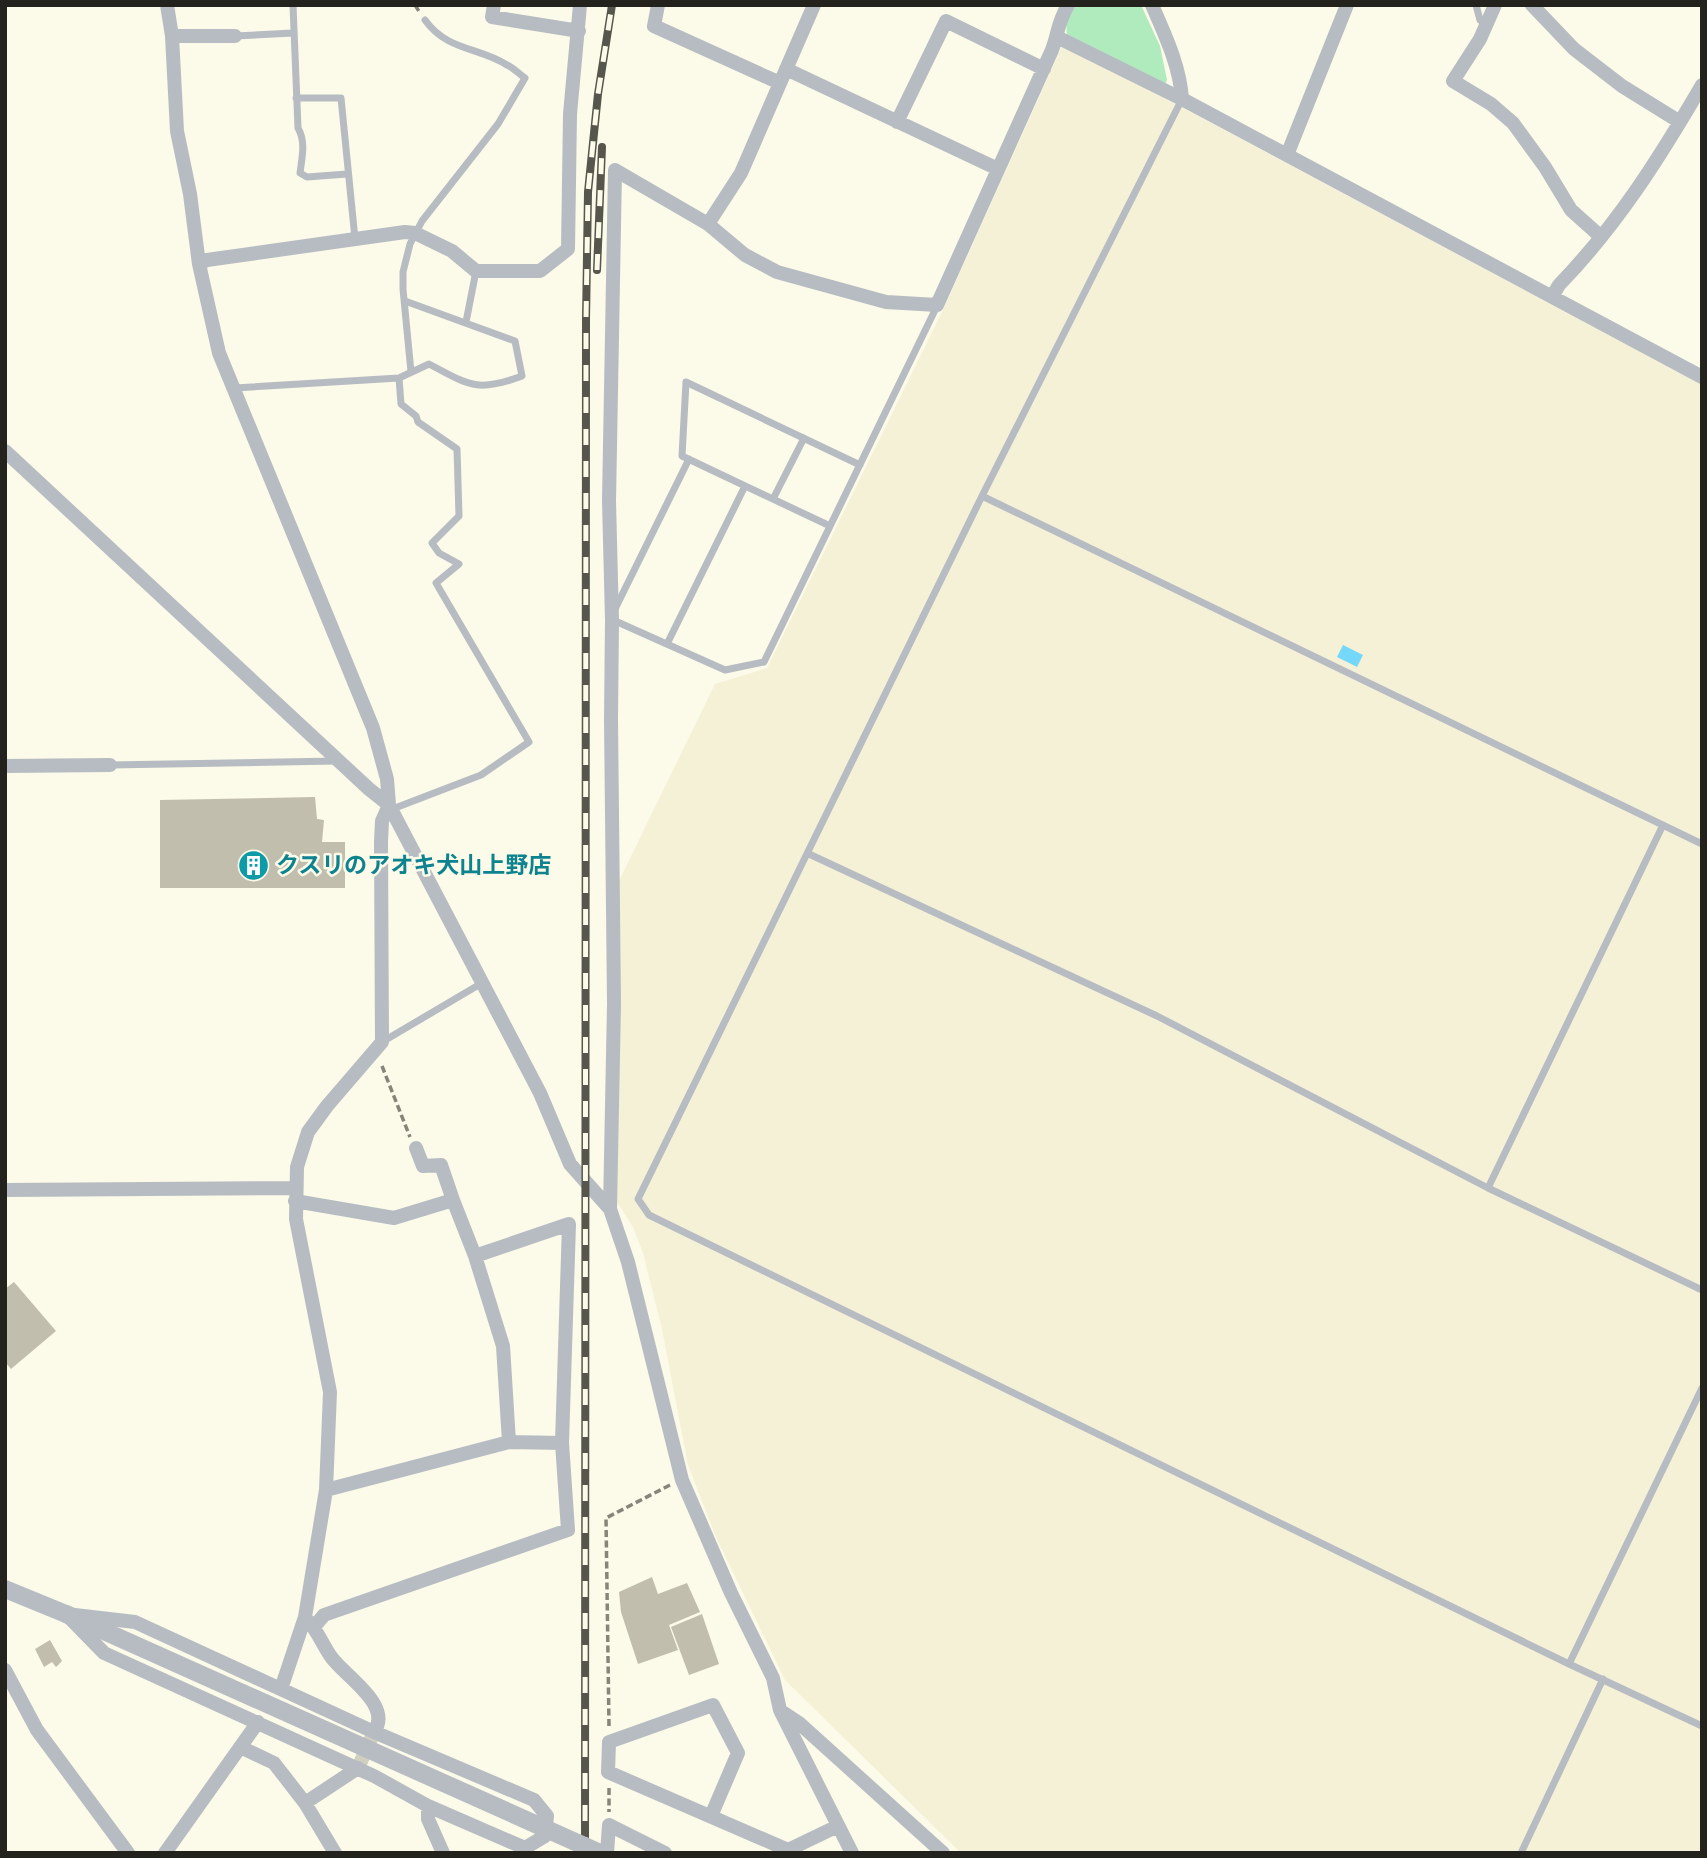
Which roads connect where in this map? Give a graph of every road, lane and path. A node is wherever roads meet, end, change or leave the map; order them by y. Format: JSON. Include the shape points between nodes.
{"nodes":[{"id":1,"x":167,"y":5,"type":"edge"},
{"id":2,"x":293,"y":5,"type":"edge"},
{"id":3,"x":494,"y":5,"type":"edge"},
{"id":4,"x":580,"y":5,"type":"edge"},
{"id":5,"x":658,"y":5,"type":"edge"},
{"id":6,"x":814,"y":5,"type":"edge"},
{"id":7,"x":1068,"y":5,"type":"edge"},
{"id":8,"x":1152,"y":5,"type":"edge"},
{"id":9,"x":1347,"y":5,"type":"edge"},
{"id":10,"x":1476,"y":5,"type":"edge"},
{"id":11,"x":1495,"y":5,"type":"edge"},
{"id":12,"x":1532,"y":5,"type":"edge"},
{"id":13,"x":425,"y":20,"type":"dead end"},
{"id":14,"x":1486,"y":24,"type":"junction"},
{"id":15,"x":579,"y":31,"type":"junction"},
{"id":16,"x":293,"y":33,"type":"junction"},
{"id":17,"x":172,"y":36,"type":"junction"},
{"id":18,"x":235,"y":36,"type":"joint"},
{"id":19,"x":1057,"y":37,"type":"junction"},
{"id":20,"x":786,"y":69,"type":"junction"},
{"id":21,"x":1044,"y":69,"type":"junction"},
{"id":22,"x":780,"y":83,"type":"junction"},
{"id":23,"x":1702,"y":85,"type":"edge"},
{"id":24,"x":296,"y":98,"type":"junction"},
{"id":25,"x":1182,"y":99,"type":"junction"},
{"id":26,"x":897,"y":122,"type":"junction"},
{"id":27,"x":1680,"y":122,"type":"junction"},
{"id":28,"x":1287,"y":155,"type":"junction"},
{"id":29,"x":998,"y":169,"type":"junction"},
{"id":30,"x":347,"y":174,"type":"junction"},
{"id":31,"x":708,"y":224,"type":"junction"},
{"id":32,"x":415,"y":233,"type":"junction"},
{"id":33,"x":1600,"y":236,"type":"junction"},
{"id":34,"x":355,"y":239,"type":"junction"},
{"id":35,"x":199,"y":264,"type":"junction"},
{"id":36,"x":476,"y":271,"type":"junction"},
{"id":37,"x":1552,"y":297,"type":"junction"},
{"id":38,"x":405,"y":301,"type":"junction"},
{"id":39,"x":937,"y":305,"type":"junction"},
{"id":40,"x":466,"y":322,"type":"junction"},
{"id":41,"x":411,"y":372,"type":"junction"},
{"id":42,"x":1701,"y":374,"type":"edge"},
{"id":43,"x":400,"y":378,"type":"junction"},
{"id":44,"x":235,"y":388,"type":"junction"},
{"id":45,"x":804,"y":438,"type":"junction"},
{"id":46,"x":5,"y":451,"type":"edge"},
{"id":47,"x":689,"y":459,"type":"junction"},
{"id":48,"x":860,"y":465,"type":"junction"},
{"id":49,"x":746,"y":486,"type":"junction"},
{"id":50,"x":982,"y":496,"type":"junction"},
{"id":51,"x":773,"y":499,"type":"junction"},
{"id":52,"x":830,"y":526,"type":"junction"},
{"id":53,"x":612,"y":617,"type":"junction"},
{"id":54,"x":667,"y":644,"type":"junction"},
{"id":55,"x":340,"y":761,"type":"junction"},
{"id":56,"x":110,"y":765,"type":"joint"},
{"id":57,"x":5,"y":766,"type":"edge"},
{"id":58,"x":389,"y":805,"type":"junction"},
{"id":59,"x":1663,"y":825,"type":"junction"},
{"id":60,"x":1702,"y":844,"type":"edge"},
{"id":61,"x":808,"y":854,"type":"junction"},
{"id":62,"x":482,"y":983,"type":"junction"},
{"id":63,"x":379,"y":1046,"type":"junction"},
{"id":64,"x":415,"y":1148,"type":"joint"},
{"id":65,"x":1488,"y":1188,"type":"junction"},
{"id":66,"x":5,"y":1190,"type":"edge"},
{"id":67,"x":295,"y":1194,"type":"junction"},
{"id":68,"x":453,"y":1200,"type":"junction"},
{"id":69,"x":610,"y":1209,"type":"junction"},
{"id":70,"x":475,"y":1256,"type":"junction"},
{"id":71,"x":1702,"y":1290,"type":"edge"},
{"id":72,"x":1702,"y":1388,"type":"edge"},
{"id":73,"x":509,"y":1442,"type":"junction"},
{"id":74,"x":562,"y":1443,"type":"junction"},
{"id":75,"x":682,"y":1480,"type":"junction"},
{"id":76,"x":326,"y":1490,"type":"junction"},
{"id":77,"x":5,"y":1590,"type":"edge"},
{"id":78,"x":66,"y":1614,"type":"junction"},
{"id":79,"x":310,"y":1622,"type":"junction"},
{"id":80,"x":1569,"y":1664,"type":"junction"},
{"id":81,"x":5,"y":1670,"type":"edge"},
{"id":82,"x":1604,"y":1679,"type":"junction"},
{"id":83,"x":281,"y":1689,"type":"junction"},
{"id":84,"x":780,"y":1710,"type":"junction"},
{"id":85,"x":258,"y":1722,"type":"junction"},
{"id":86,"x":1702,"y":1726,"type":"edge"},
{"id":87,"x":374,"y":1732,"type":"junction"},
{"id":88,"x":609,"y":1742,"type":"junction"},
{"id":89,"x":240,"y":1747,"type":"junction"},
{"id":90,"x":358,"y":1768,"type":"junction"},
{"id":91,"x":608,"y":1772,"type":"junction"},
{"id":92,"x":305,"y":1803,"type":"junction"},
{"id":93,"x":428,"y":1806,"type":"junction"},
{"id":94,"x":711,"y":1816,"type":"junction"},
{"id":95,"x":609,"y":1825,"type":"junction"},
{"id":96,"x":838,"y":1826,"type":"junction"},
{"id":97,"x":128,"y":1853,"type":"edge"},
{"id":98,"x":165,"y":1853,"type":"edge"},
{"id":99,"x":335,"y":1853,"type":"edge"},
{"id":100,"x":443,"y":1853,"type":"edge"},
{"id":101,"x":600,"y":1853,"type":"edge"},
{"id":102,"x":607,"y":1853,"type":"edge"},
{"id":103,"x":665,"y":1853,"type":"edge"},
{"id":104,"x":852,"y":1853,"type":"edge"},
{"id":105,"x":943,"y":1853,"type":"edge"},
{"id":106,"x":1521,"y":1853,"type":"edge"}],
"edges":[{"from":1,"to":17,"type":"street"},
{"from":2,"to":16,"type":"lane"},
{"from":3,"to":15,"type":"street","via":[[492,17]]},
{"from":4,"to":15,"type":"street"},
{"from":5,"to":22,"type":"street","via":[[654,26]]},
{"from":6,"to":20,"type":"street"},
{"from":7,"to":19,"type":"street","via":[[1058,22]]},
{"from":8,"to":25,"type":"street","via":[[1181,82]]},
{"from":9,"to":28,"type":"street"},
{"from":10,"to":14,"type":"lane"},
{"from":11,"to":14,"type":"street"},
{"from":12,"to":27,"type":"street","via":[[1574,50]]},
{"from":13,"to":32,"type":"lane","via":[[435,34],[506,64],[525,78],[498,124]]},
{"from":14,"to":33,"type":"street","via":[[1453,82],[1513,123],[1571,210]]},
{"from":15,"to":36,"type":"street","via":[[570,114],[568,249],[540,271]]},
{"from":16,"to":18,"type":"lane"},
{"from":16,"to":24,"type":"lane"},
{"from":17,"to":18,"type":"street"},
{"from":17,"to":35,"type":"street","via":[[177,131]]},
{"from":19,"to":21,"type":"street"},
{"from":19,"to":25,"type":"street"},
{"from":20,"to":22,"type":"street"},
{"from":20,"to":26,"type":"street"},
{"from":21,"to":26,"type":"street","via":[[946,21]]},
{"from":21,"to":29,"type":"street"},
{"from":22,"to":31,"type":"street","via":[[741,173]]},
{"from":23,"to":27,"type":"street"},
{"from":24,"to":30,"type":"lane","via":[[341,98]]},
{"from":24,"to":30,"type":"lane","via":[[303,153],[300,173],[307,177]]},
{"from":25,"to":28,"type":"street"},
{"from":25,"to":50,"type":"lane"},
{"from":26,"to":29,"type":"street"},
{"from":27,"to":33,"type":"street","via":[[1640,187]]},
{"from":28,"to":37,"type":"street"},
{"from":29,"to":39,"type":"street"},
{"from":30,"to":34,"type":"lane"},
{"from":31,"to":39,"type":"street","via":[[745,255],[777,272],[886,302]]},
{"from":31,"to":53,"type":"street","via":[[615,170],[609,501]]},
{"from":32,"to":34,"type":"street"},
{"from":32,"to":36,"type":"street","via":[[452,251]]},
{"from":32,"to":38,"type":"lane","via":[[403,272]]},
{"from":33,"to":37,"type":"street"},
{"from":34,"to":35,"type":"street"},
{"from":35,"to":44,"type":"street","via":[[219,353]]},
{"from":36,"to":40,"type":"lane"},
{"from":37,"to":42,"type":"street"},
{"from":38,"to":40,"type":"lane"},
{"from":38,"to":41,"type":"lane"},
{"from":39,"to":48,"type":"lane"},
{"from":40,"to":41,"type":"lane","via":[[514,341],[522,376],[471,386],[429,364]]},
{"from":41,"to":43,"type":"lane"},
{"from":43,"to":44,"type":"lane"},
{"from":43,"to":58,"type":"lane","via":[[401,404],[457,450],[459,516],[432,543],[439,553],[459,564],[436,583],[529,742],[481,775],[395,808]]},
{"from":44,"to":58,"type":"street","via":[[373,728]]},
{"from":45,"to":47,"type":"lane","via":[[686,382],[682,456]]},
{"from":45,"to":48,"type":"lane"},
{"from":45,"to":51,"type":"lane"},
{"from":46,"to":55,"type":"street"},
{"from":47,"to":49,"type":"lane"},
{"from":47,"to":53,"type":"lane"},
{"from":48,"to":52,"type":"lane"},
{"from":49,"to":51,"type":"lane"},
{"from":49,"to":54,"type":"lane"},
{"from":50,"to":59,"type":"lane"},
{"from":50,"to":61,"type":"lane"},
{"from":51,"to":52,"type":"lane"},
{"from":52,"to":54,"type":"lane","via":[[764,662],[725,670]]},
{"from":53,"to":54,"type":"lane"},
{"from":53,"to":69,"type":"street"},
{"from":55,"to":56,"type":"lane"},
{"from":55,"to":58,"type":"street"},
{"from":56,"to":57,"type":"street"},
{"from":58,"to":62,"type":"street"},
{"from":58,"to":63,"type":"street","via":[[381,842]]},
{"from":59,"to":60,"type":"lane"},
{"from":59,"to":65,"type":"lane"},
{"from":61,"to":65,"type":"lane","via":[[1157,1016]]},
{"from":61,"to":80,"type":"lane","via":[[638,1199],[649,1215]]},
{"from":62,"to":63,"type":"lane"},
{"from":62,"to":69,"type":"street","via":[[540,1093],[570,1164]]},
{"from":63,"to":64,"type":"path"},
{"from":63,"to":67,"type":"street","via":[[308,1132],[297,1167]]},
{"from":64,"to":68,"type":"street","via":[[423,1166],[441,1165]]},
{"from":65,"to":71,"type":"lane"},
{"from":66,"to":67,"type":"street"},
{"from":67,"to":68,"type":"street","via":[[394,1218]]},
{"from":67,"to":76,"type":"street","via":[[330,1392]]},
{"from":68,"to":70,"type":"street"},
{"from":69,"to":75,"type":"street","via":[[628,1262]]},
{"from":70,"to":73,"type":"street","via":[[503,1346]]},
{"from":70,"to":74,"type":"street","via":[[569,1224]]},
{"from":72,"to":80,"type":"lane"},
{"from":73,"to":74,"type":"street"},
{"from":73,"to":76,"type":"street"},
{"from":74,"to":79,"type":"street","via":[[568,1530]]},
{"from":75,"to":84,"type":"street","via":[[773,1678]]},
{"from":75,"to":88,"type":"path","via":[[606,1518]]},
{"from":76,"to":79,"type":"street"},
{"from":77,"to":78,"type":"street"},
{"from":78,"to":83,"type":"street","via":[[135,1622]]},
{"from":78,"to":85,"type":"street","via":[[104,1653]]},
{"from":78,"to":101,"type":"street","bridge":true},
{"from":79,"to":83,"type":"street"},
{"from":79,"to":87,"type":"street","via":[[332,1658],[377,1708],[379,1726]]},
{"from":80,"to":82,"type":"lane"},
{"from":81,"to":97,"type":"street","via":[[37,1730]]},
{"from":82,"to":86,"type":"lane"},
{"from":82,"to":106,"type":"lane"},
{"from":83,"to":87,"type":"street"},
{"from":84,"to":96,"type":"street"},
{"from":84,"to":105,"type":"street"},
{"from":85,"to":89,"type":"street"},
{"from":85,"to":90,"type":"street"},
{"from":87,"to":93,"type":"street","via":[[534,1800],[547,1816],[545,1836],[525,1848]]},
{"from":88,"to":91,"type":"street"},
{"from":88,"to":94,"type":"street","via":[[713,1705],[738,1753]]},
{"from":89,"to":92,"type":"street","via":[[274,1763]]},
{"from":89,"to":98,"type":"street"},
{"from":90,"to":92,"type":"street"},
{"from":90,"to":93,"type":"street"},
{"from":91,"to":94,"type":"street"},
{"from":91,"to":95,"type":"path"},
{"from":92,"to":99,"type":"street"},
{"from":93,"to":100,"type":"street","via":[[428,1819]]},
{"from":94,"to":96,"type":"street","via":[[788,1850]]},
{"from":95,"to":102,"type":"street"},
{"from":95,"to":103,"type":"street"},
{"from":96,"to":104,"type":"street"}]}
